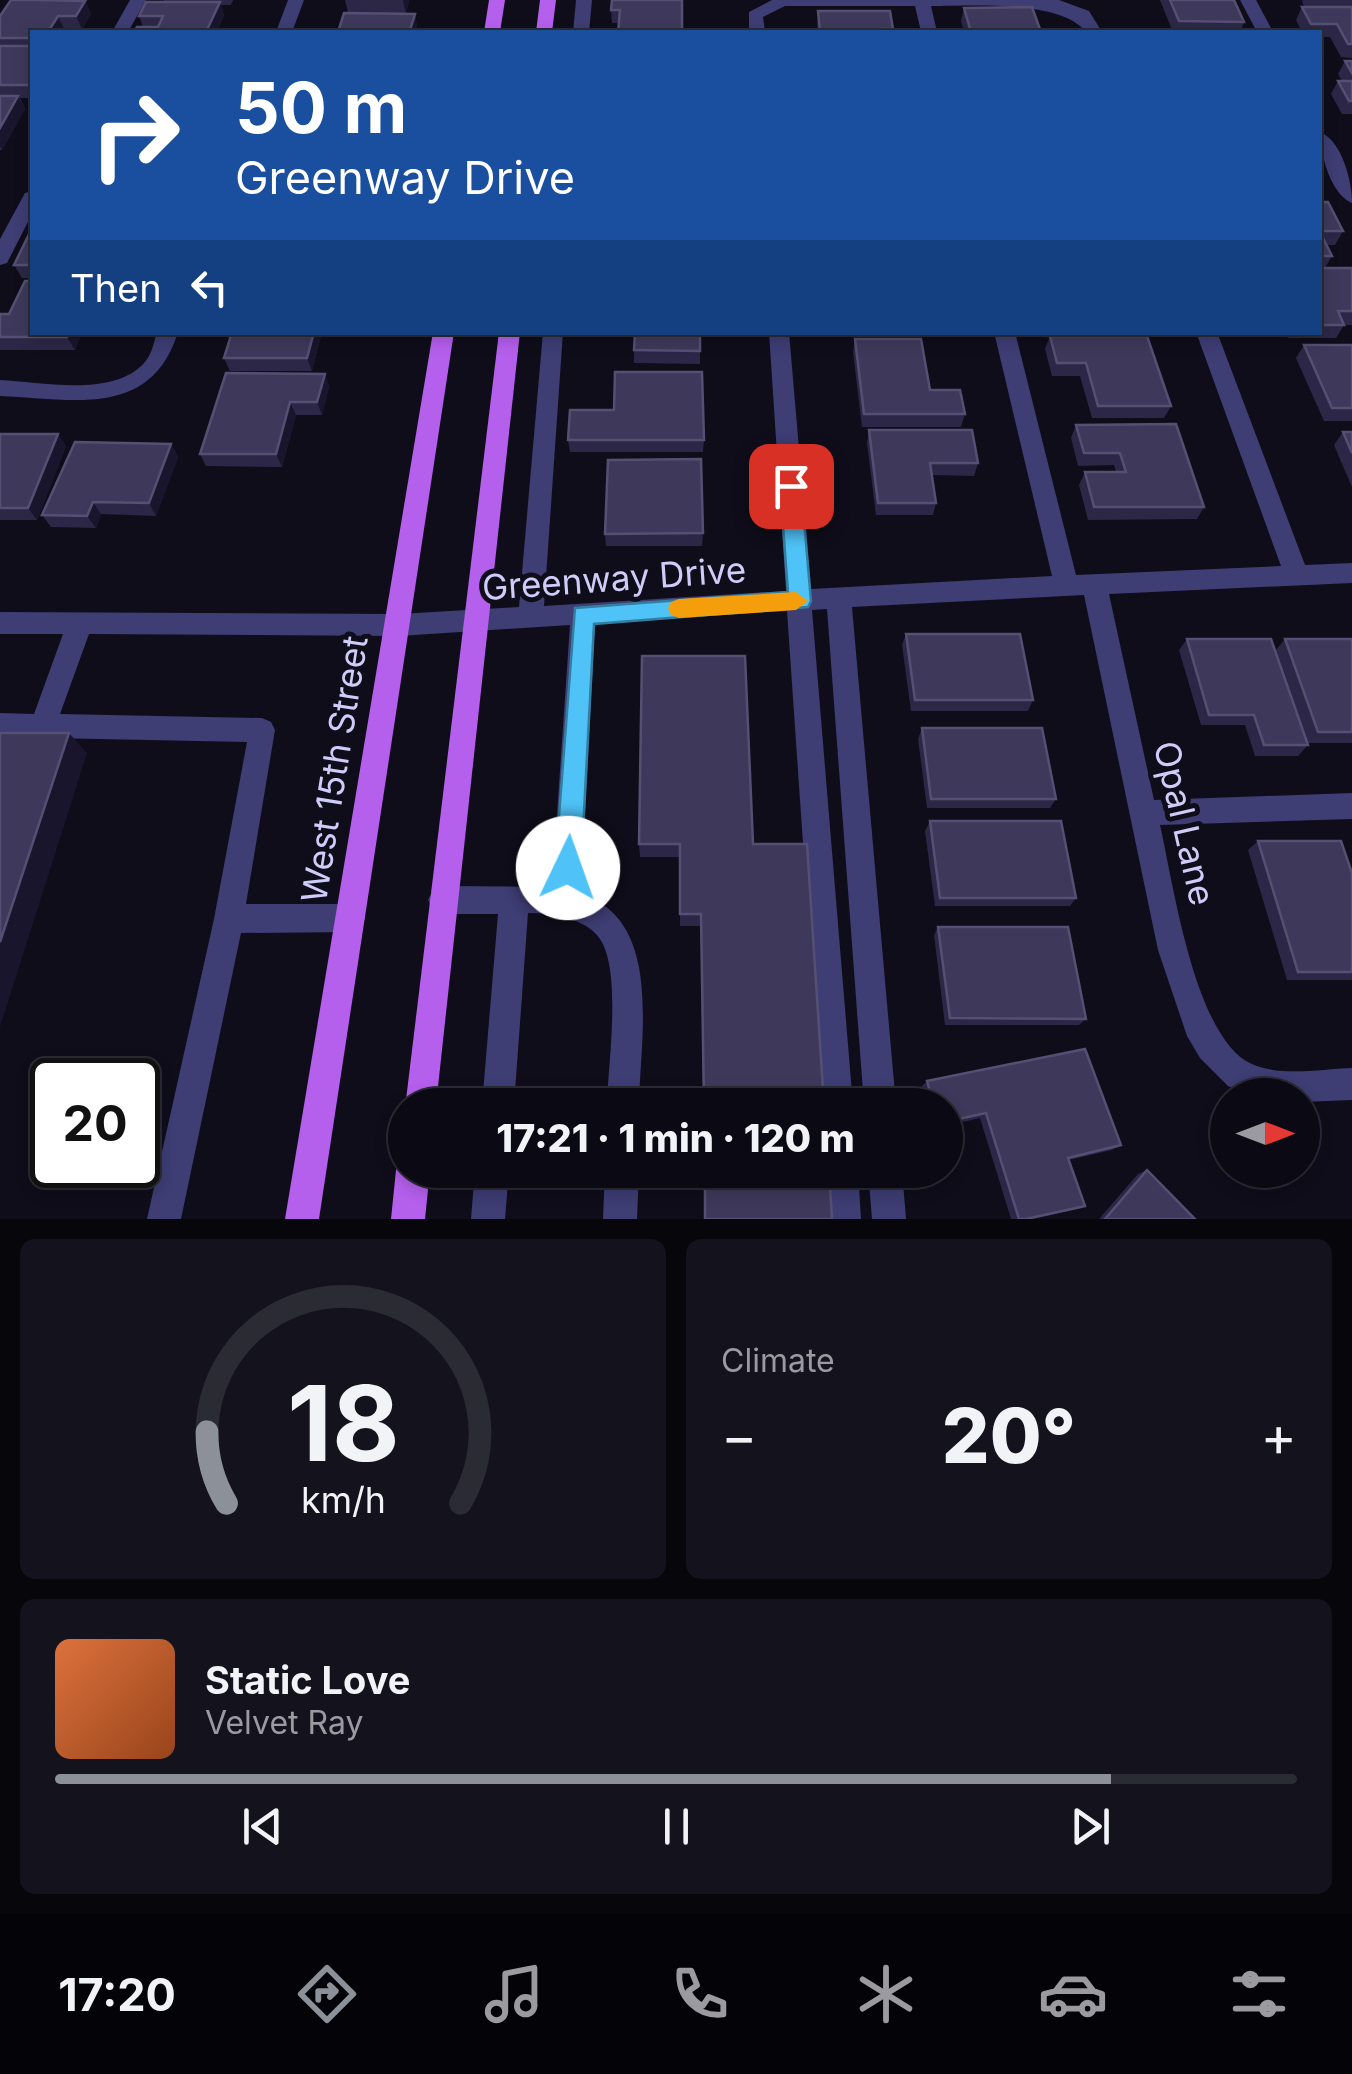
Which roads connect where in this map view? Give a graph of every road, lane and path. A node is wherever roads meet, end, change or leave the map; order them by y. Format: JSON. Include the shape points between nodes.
{"nodes":[{"id":1,"x":138,"y":0,"type":"edge"},
{"id":2,"x":296,"y":0,"type":"edge"},
{"id":3,"x":497,"y":0,"type":"edge"},
{"id":4,"x":548,"y":0,"type":"edge"},
{"id":5,"x":584,"y":0,"type":"edge"},
{"id":6,"x":1248,"y":0,"type":"edge"},
{"id":7,"x":922,"y":1,"type":"edge"},
{"id":8,"x":121,"y":30,"type":"edge"},
{"id":9,"x":285,"y":30,"type":"edge"},
{"id":10,"x":492,"y":30,"type":"edge"},
{"id":11,"x":544,"y":30,"type":"edge"},
{"id":12,"x":581,"y":30,"type":"edge"},
{"id":13,"x":756,"y":30,"type":"edge"},
{"id":14,"x":929,"y":30,"type":"edge"},
{"id":15,"x":1093,"y":30,"type":"edge"},
{"id":16,"x":1264,"y":30,"type":"edge"},
{"id":17,"x":1322,"y":141,"type":"edge"},
{"id":18,"x":1352,"y":198,"type":"edge"},
{"id":19,"x":30,"y":201,"type":"edge"},
{"id":20,"x":0,"y":258,"type":"edge"},
{"id":21,"x":167,"y":335,"type":"edge"},
{"id":22,"x":444,"y":335,"type":"edge"},
{"id":23,"x":510,"y":335,"type":"edge"},
{"id":24,"x":552,"y":335,"type":"edge"},
{"id":25,"x":779,"y":335,"type":"edge"},
{"id":26,"x":1005,"y":335,"type":"edge"},
{"id":27,"x":1207,"y":335,"type":"edge"},
{"id":28,"x":0,"y":388,"type":"edge"},
{"id":29,"x":1352,"y":573,"type":"edge"},
{"id":30,"x":1296,"y":575,"type":"junction"},
{"id":31,"x":1080,"y":584,"type":"junction"},
{"id":32,"x":839,"y":598,"type":"junction"},
{"id":33,"x":800,"y":601,"type":"junction"},
{"id":34,"x":583,"y":615,"type":"junction"},
{"id":35,"x":530,"y":618,"type":"junction"},
{"id":36,"x":477,"y":622,"type":"junction"},
{"id":37,"x":0,"y":623,"type":"edge"},
{"id":38,"x":80,"y":623,"type":"junction"},
{"id":39,"x":399,"y":625,"type":"junction"},
{"id":40,"x":0,"y":725,"type":"edge"},
{"id":41,"x":44,"y":726,"type":"junction"},
{"id":42,"x":1352,"y":806,"type":"edge"},
{"id":43,"x":1143,"y":813,"type":"junction"},
{"id":44,"x":514,"y":899,"type":"junction"},
{"id":45,"x":443,"y":900,"type":"junction"},
{"id":46,"x":566,"y":905,"type":"junction"},
{"id":47,"x":350,"y":918,"type":"junction"},
{"id":48,"x":229,"y":919,"type":"junction"},
{"id":49,"x":1352,"y":1084,"type":"edge"},
{"id":50,"x":422,"y":1088,"type":"edge"},
{"id":51,"x":499,"y":1088,"type":"edge"},
{"id":52,"x":623,"y":1088,"type":"edge"},
{"id":53,"x":835,"y":1088,"type":"edge"},
{"id":54,"x":879,"y":1088,"type":"edge"},
{"id":55,"x":411,"y":1188,"type":"edge"},
{"id":56,"x":491,"y":1188,"type":"edge"},
{"id":57,"x":621,"y":1188,"type":"edge"},
{"id":58,"x":842,"y":1188,"type":"edge"},
{"id":59,"x":886,"y":1188,"type":"edge"},
{"id":60,"x":164,"y":1219,"type":"edge"},
{"id":61,"x":302,"y":1219,"type":"edge"},
{"id":62,"x":408,"y":1219,"type":"edge"},
{"id":63,"x":488,"y":1219,"type":"edge"},
{"id":64,"x":620,"y":1219,"type":"edge"},
{"id":65,"x":844,"y":1219,"type":"edge"},
{"id":66,"x":889,"y":1219,"type":"edge"}],
"edges":[{"from":1,"to":8,"type":"street"},
{"from":2,"to":9,"type":"street"},
{"from":3,"to":10,"type":"main road"},
{"from":4,"to":11,"type":"main road"},
{"from":5,"to":12,"type":"street"},
{"from":6,"to":16,"type":"street"},
{"from":7,"to":13,"type":"street","via":[[782,2],[755,15]]},
{"from":7,"to":14,"type":"street"},
{"from":7,"to":15,"type":"street","via":[[1061,4],[1084,14]]},
{"from":17,"to":18,"type":"street"},
{"from":19,"to":20,"type":"street"},
{"from":21,"to":28,"type":"street","via":[[152,368],[136,382],[98,390]]},
{"from":22,"to":39,"type":"main road","name":"West 15th Street"},
{"from":23,"to":36,"type":"main road"},
{"from":24,"to":35,"type":"street"},
{"from":25,"to":33,"type":"street"},
{"from":26,"to":31,"type":"street","name":"Opal Lane"},
{"from":27,"to":30,"type":"street"},
{"from":29,"to":30,"type":"street","name":"Greenway Drive"},
{"from":30,"to":31,"type":"street","name":"Greenway Drive"},
{"from":31,"to":32,"type":"street","name":"Greenway Drive"},
{"from":31,"to":43,"type":"street","name":"Opal Lane"},
{"from":32,"to":33,"type":"street","name":"Greenway Drive"},
{"from":32,"to":54,"type":"street"},
{"from":33,"to":34,"type":"street","name":"Greenway Drive"},
{"from":33,"to":53,"type":"street"},
{"from":34,"to":35,"type":"street","name":"Greenway Drive"},
{"from":34,"to":46,"type":"street"},
{"from":35,"to":36,"type":"street","name":"Greenway Drive"},
{"from":36,"to":39,"type":"street","name":"Greenway Drive"},
{"from":36,"to":45,"type":"main road"},
{"from":37,"to":38,"type":"street","name":"Greenway Drive"},
{"from":38,"to":39,"type":"street","name":"Greenway Drive"},
{"from":38,"to":41,"type":"street"},
{"from":39,"to":47,"type":"main road","name":"West 15th Street"},
{"from":40,"to":41,"type":"street"},
{"from":41,"to":48,"type":"street","via":[[262,730]]},
{"from":42,"to":43,"type":"street"},
{"from":43,"to":49,"type":"street","name":"Opal Lane","via":[[1200,1031],[1229,1068],[1264,1083]]},
{"from":44,"to":45,"type":"street"},
{"from":44,"to":46,"type":"street"},
{"from":44,"to":51,"type":"street"},
{"from":45,"to":50,"type":"main road"},
{"from":46,"to":52,"type":"street","via":[[612,928],[626,970]]},
{"from":47,"to":48,"type":"street"},
{"from":47,"to":61,"type":"main road","name":"West 15th Street"},
{"from":48,"to":60,"type":"street"},
{"from":55,"to":62,"type":"main road"},
{"from":56,"to":63,"type":"street"},
{"from":57,"to":64,"type":"street"},
{"from":58,"to":65,"type":"street"},
{"from":59,"to":66,"type":"street"}]}
